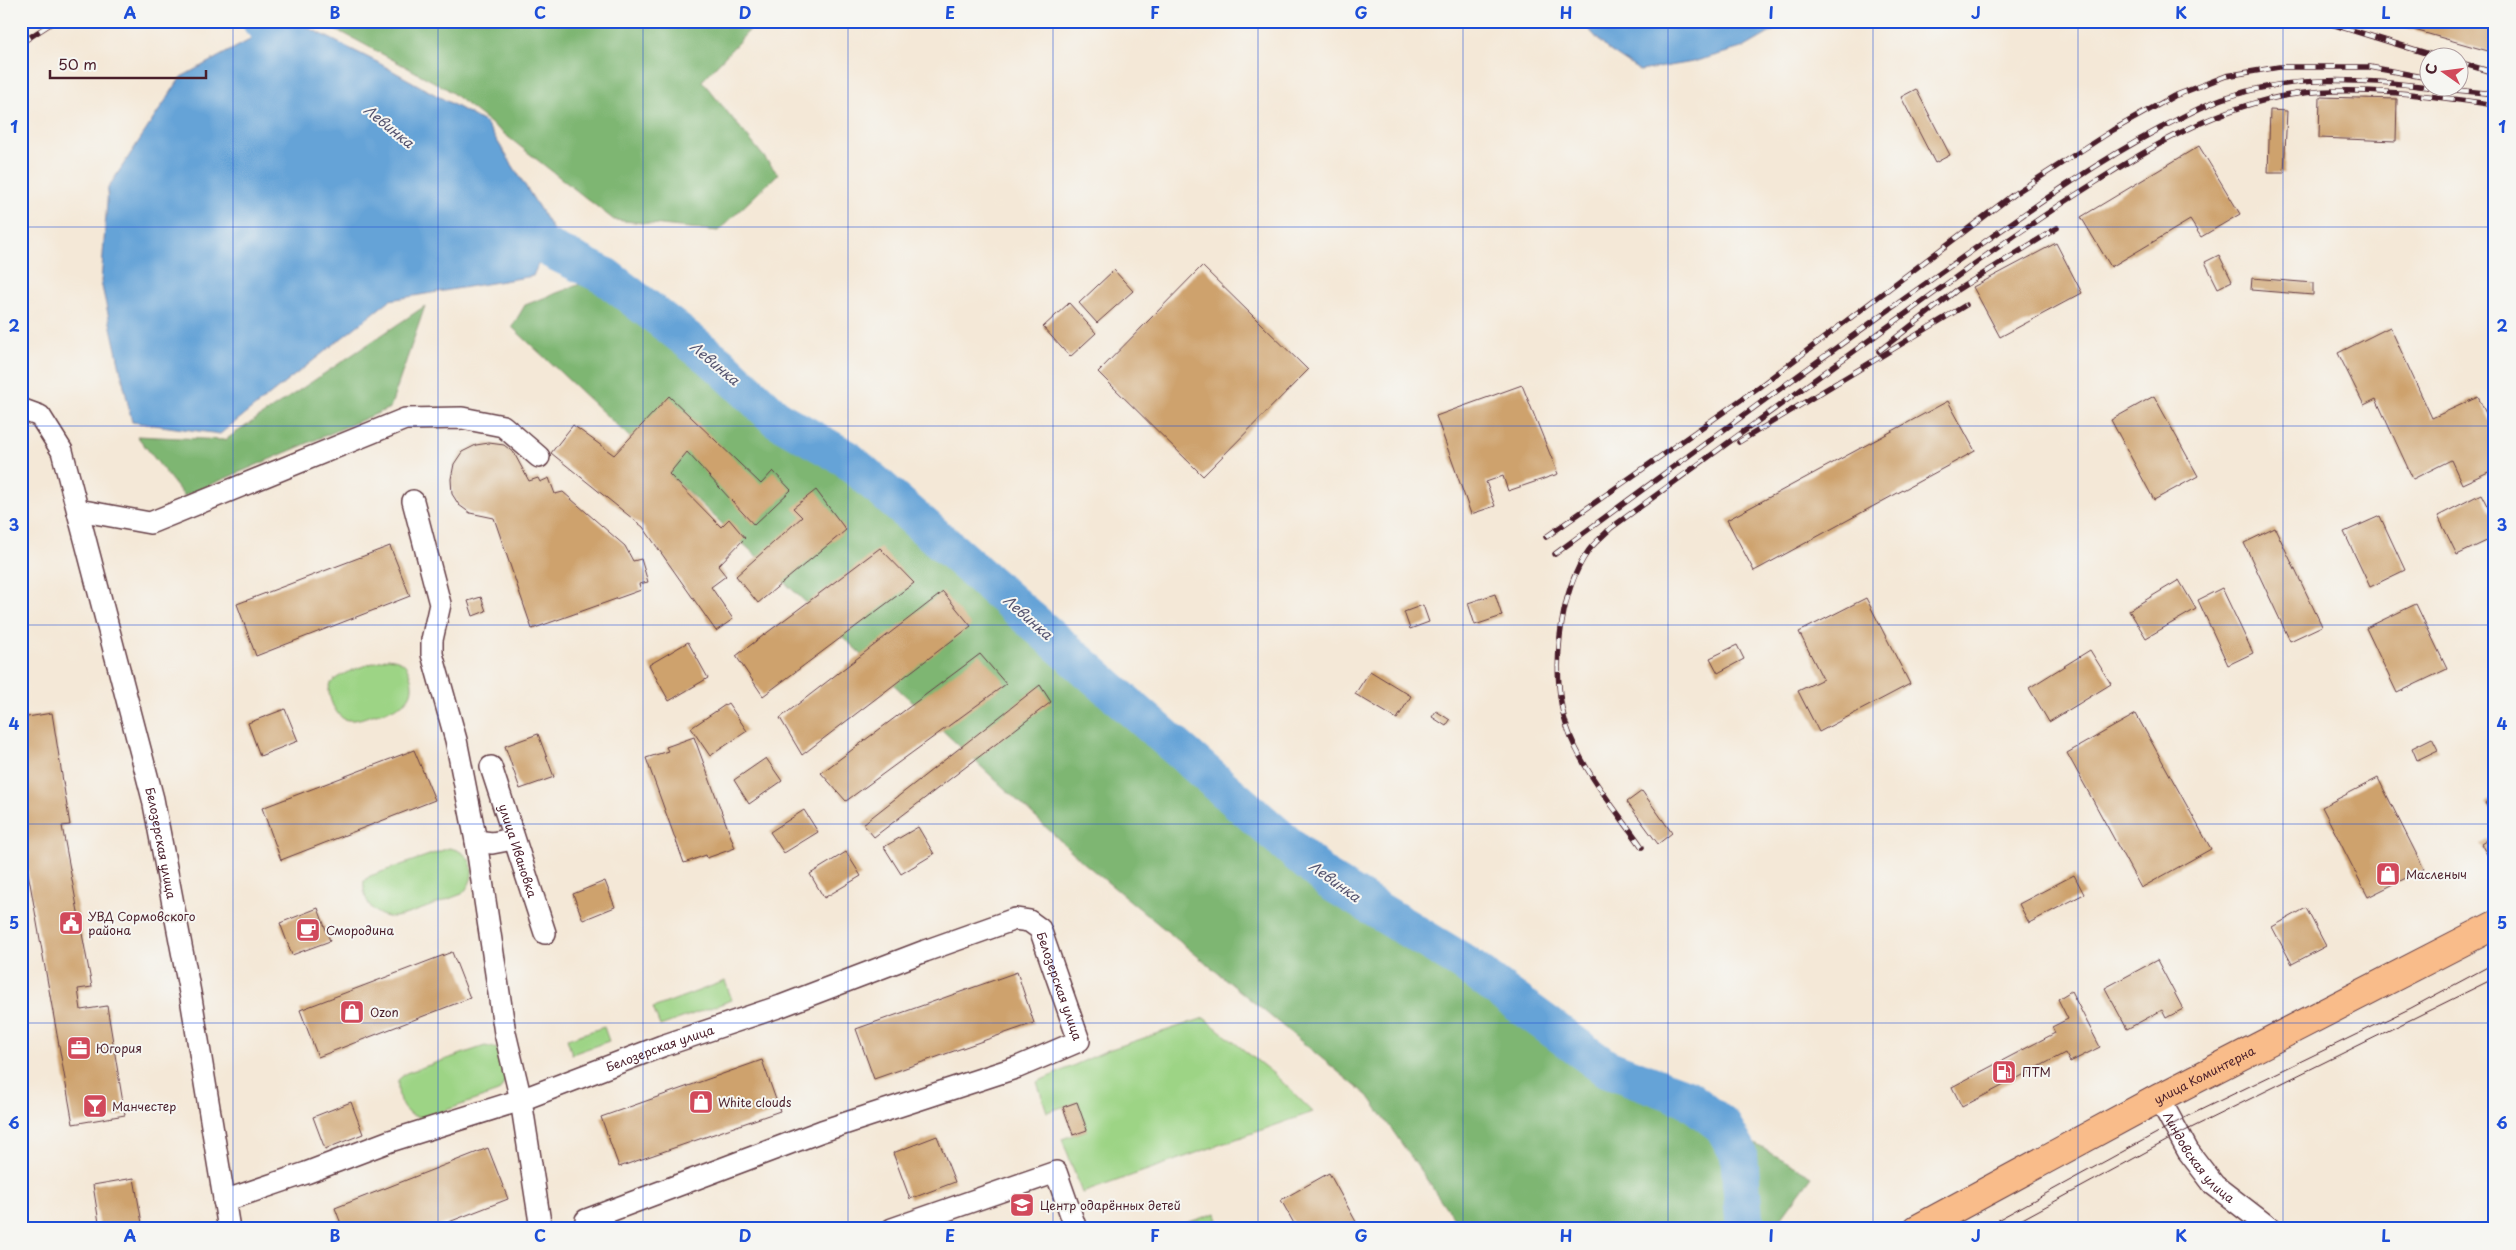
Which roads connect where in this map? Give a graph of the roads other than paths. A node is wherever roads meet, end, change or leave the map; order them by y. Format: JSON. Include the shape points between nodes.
{"nodes":[{"id":1,"x":21,"y":409,"type":"edge"},
{"id":2,"x":538,"y":457,"type":"dead end"},
{"id":3,"x":413,"y":501,"type":"dead end"},
{"id":4,"x":78,"y":510,"type":"junction"},
{"id":5,"x":491,"y":767,"type":"dead end"},
{"id":6,"x":513,"y":839,"type":"junction"},
{"id":7,"x":476,"y":840,"type":"junction"},
{"id":8,"x":2495,"y":925,"type":"edge"},
{"id":9,"x":545,"y":933,"type":"dead end"},
{"id":10,"x":2159,"y":1098,"type":"junction"},
{"id":11,"x":522,"y":1100,"type":"junction"},
{"id":12,"x":224,"y":1201,"type":"junction"},
{"id":13,"x":586,"y":1220,"type":"dead end"},
{"id":14,"x":229,"y":1229,"type":"edge"},
{"id":15,"x":541,"y":1229,"type":"edge"},
{"id":16,"x":892,"y":1229,"type":"edge"},
{"id":17,"x":1076,"y":1229,"type":"edge"},
{"id":18,"x":1917,"y":1229,"type":"edge"},
{"id":19,"x":2271,"y":1229,"type":"edge"}],
"edges":[{"from":1,"to":4,"type":"street","name":"Белозерская улица","via":[[40,416],[62,451]]},
{"from":2,"to":4,"type":"street","via":[[504,426],[462,418],[405,419],[150,524]]},
{"from":3,"to":7,"type":"street","via":[[440,604],[432,654],[456,740]]},
{"from":4,"to":12,"type":"street","name":"Белозерская улица","via":[[153,799],[191,998]]},
{"from":5,"to":6,"type":"street","name":"улица Ивановка"},
{"from":6,"to":7,"type":"street","via":[[492,843]]},
{"from":6,"to":9,"type":"street","name":"улица Ивановка"},
{"from":7,"to":11,"type":"street","via":[[505,1033]]},
{"from":8,"to":10,"type":"main road","name":"улица Коминтерна"},
{"from":10,"to":18,"type":"main road","name":"улица Коминтерна"},
{"from":10,"to":19,"type":"street","name":"Линдовская улица","via":[[2188,1151],[2214,1185]]},
{"from":11,"to":12,"type":"street","name":"Белозерская улица","via":[[390,1141]]},
{"from":11,"to":13,"type":"street","name":"Белозерская улица","via":[[1015,919],[1029,921],[1040,929],[1079,1041],[1018,1066],[822,1131]]},
{"from":11,"to":15,"type":"street"},
{"from":12,"to":14,"type":"street","name":"Белозерская улица"},
{"from":16,"to":17,"type":"street","via":[[1056,1172]]}]}
